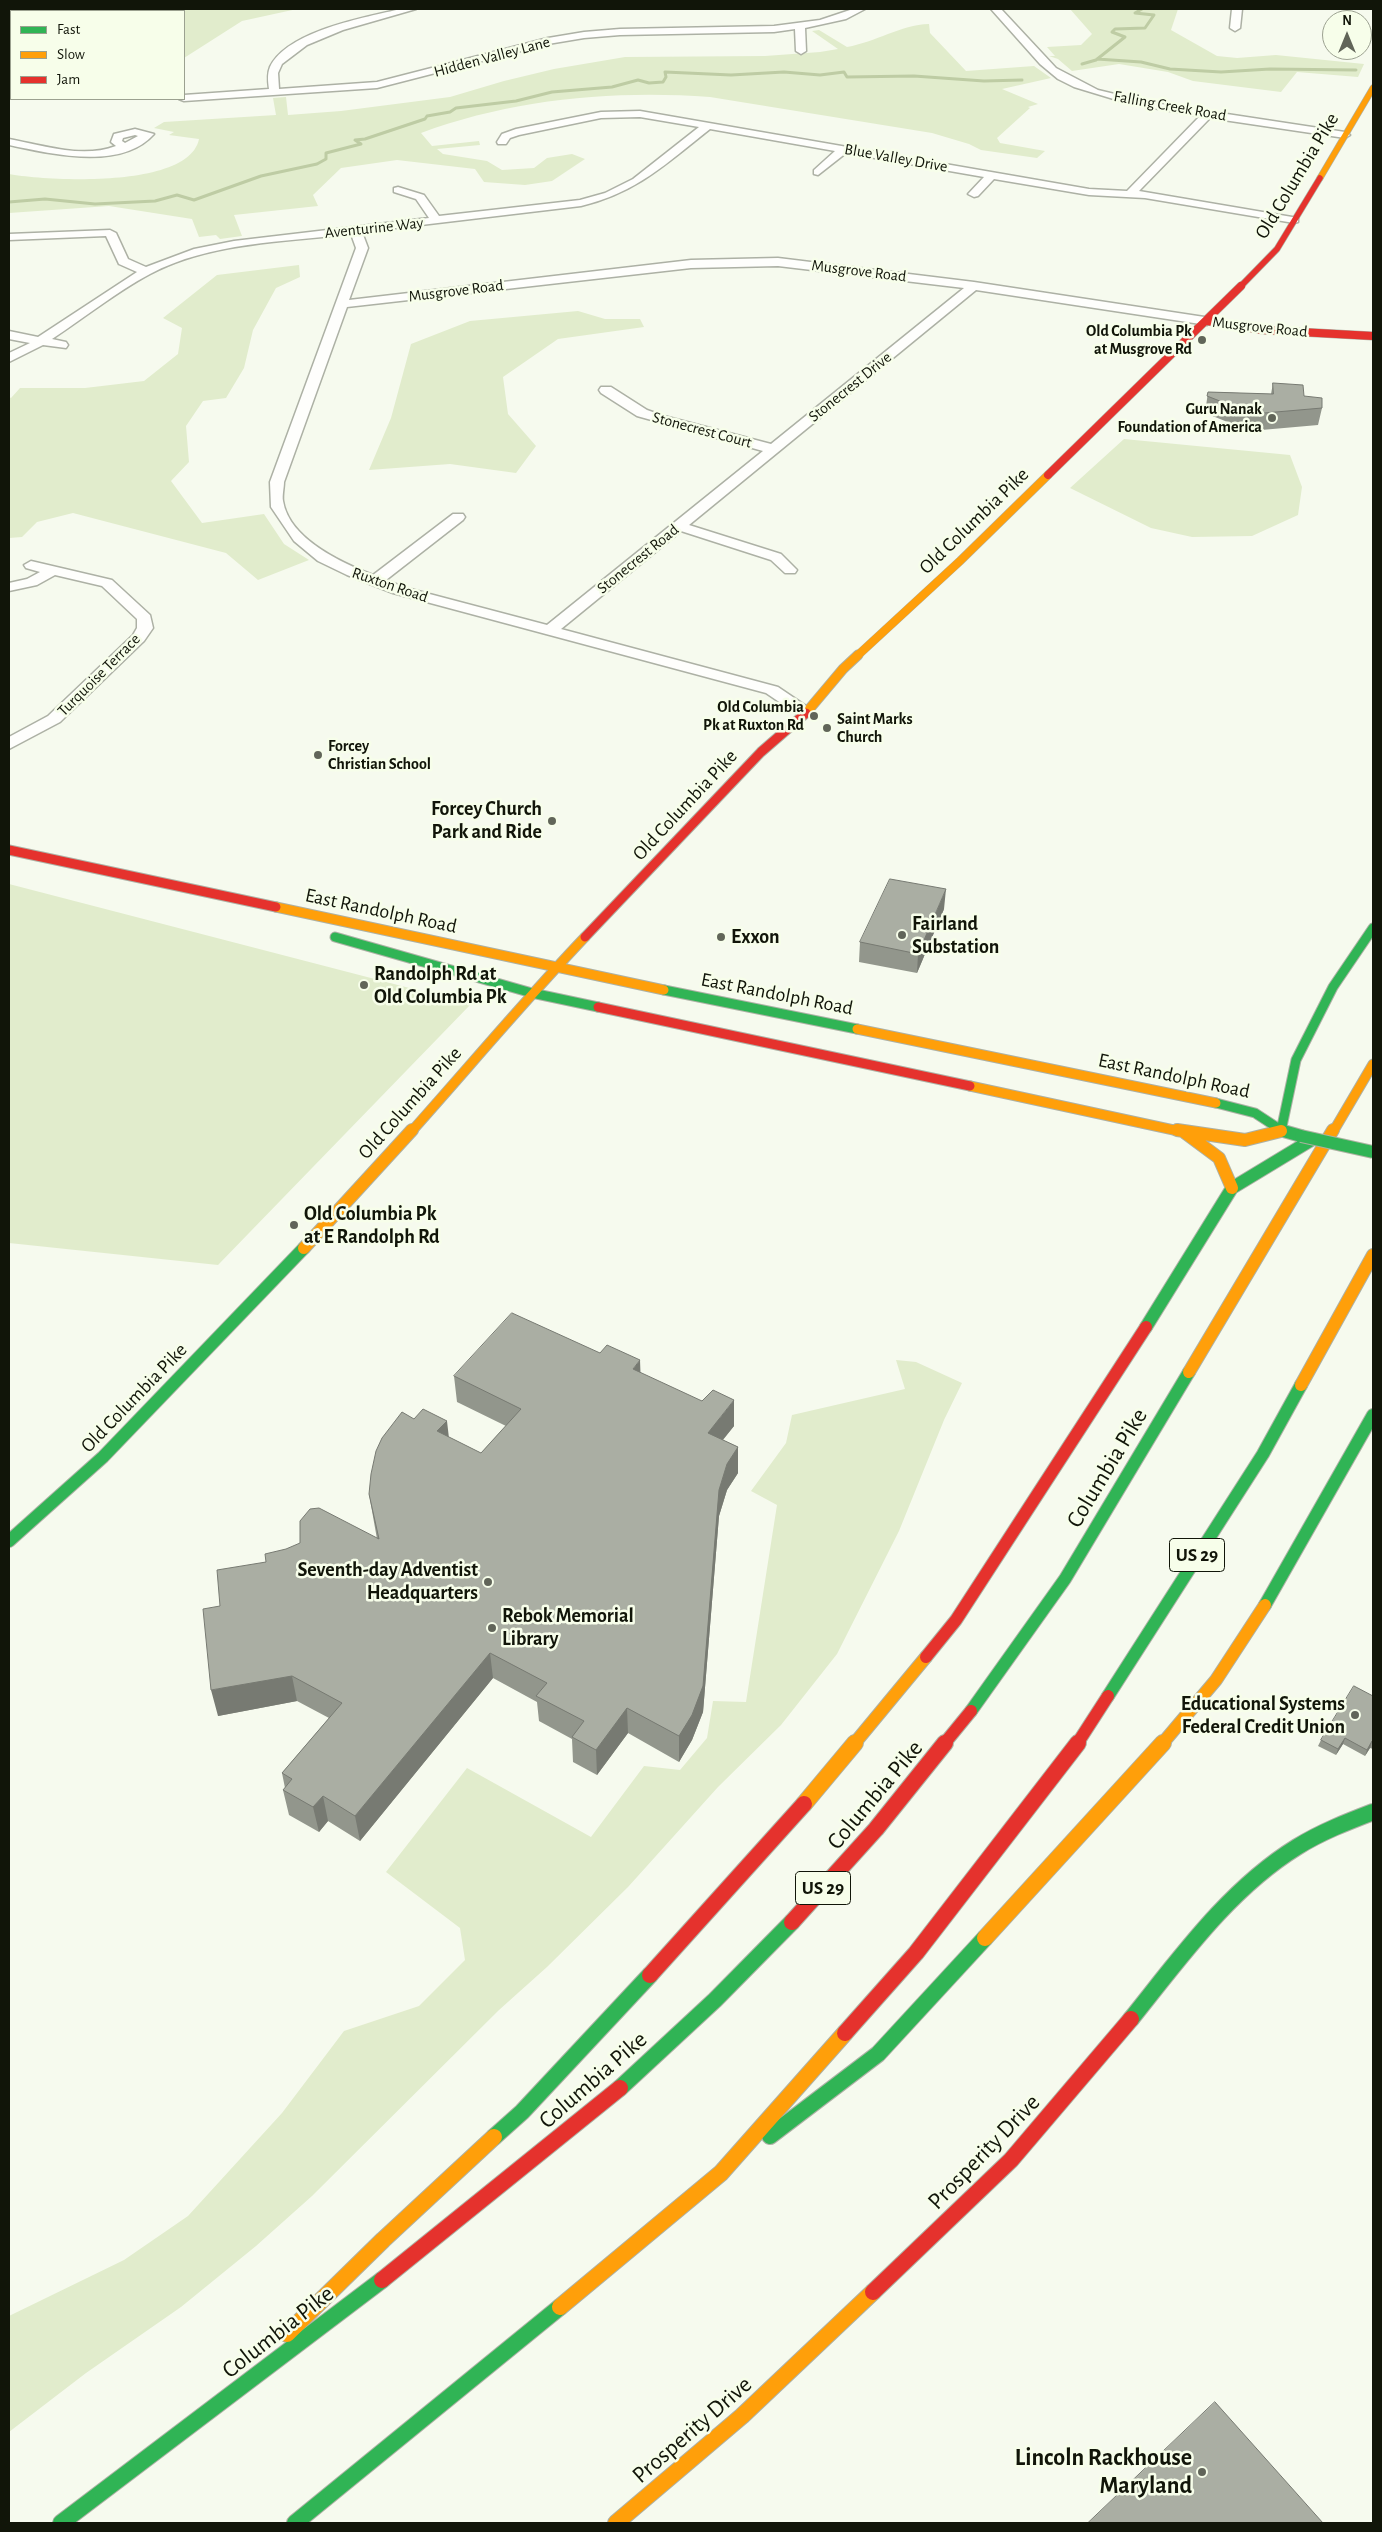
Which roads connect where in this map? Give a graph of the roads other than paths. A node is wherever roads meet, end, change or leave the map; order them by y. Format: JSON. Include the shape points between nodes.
{"nodes":[{"id":1,"x":411,"y":9,"type":"edge"},
{"id":2,"x":860,"y":9,"type":"edge"},
{"id":3,"x":996,"y":9,"type":"edge"},
{"id":4,"x":1237,"y":9,"type":"edge"},
{"id":5,"x":800,"y":26,"type":"junction"},
{"id":6,"x":1234,"y":28,"type":"dead end"},
{"id":7,"x":801,"y":51,"type":"dead end"},
{"id":8,"x":1373,"y":88,"type":"edge"},
{"id":9,"x":274,"y":92,"type":"junction"},
{"id":10,"x":185,"y":98,"type":"edge"},
{"id":11,"x":1208,"y":114,"type":"junction"},
{"id":12,"x":709,"y":125,"type":"junction"},
{"id":13,"x":1345,"y":135,"type":"junction"},
{"id":14,"x":9,"y":142,"type":"edge"},
{"id":15,"x":502,"y":142,"type":"dead end"},
{"id":16,"x":126,"y":148,"type":"dead end"},
{"id":17,"x":844,"y":149,"type":"junction"},
{"id":18,"x":818,"y":172,"type":"dead end"},
{"id":19,"x":992,"y":175,"type":"junction"},
{"id":20,"x":398,"y":190,"type":"dead end"},
{"id":21,"x":974,"y":194,"type":"dead end"},
{"id":22,"x":1129,"y":195,"type":"junction"},
{"id":23,"x":1294,"y":220,"type":"junction"},
{"id":24,"x":437,"y":221,"type":"junction"},
{"id":25,"x":355,"y":230,"type":"junction"},
{"id":26,"x":9,"y":237,"type":"edge"},
{"id":27,"x":146,"y":271,"type":"junction"},
{"id":28,"x":974,"y":286,"type":"junction"},
{"id":29,"x":344,"y":304,"type":"junction"},
{"id":30,"x":1208,"y":321,"type":"junction"},
{"id":31,"x":9,"y":335,"type":"edge"},
{"id":32,"x":1373,"y":336,"type":"edge"},
{"id":33,"x":41,"y":340,"type":"junction"},
{"id":34,"x":62,"y":346,"type":"dead end"},
{"id":35,"x":9,"y":358,"type":"edge"},
{"id":36,"x":606,"y":390,"type":"dead end"},
{"id":37,"x":773,"y":449,"type":"junction"},
{"id":38,"x":727,"y":489,"type":"joint"},
{"id":39,"x":458,"y":518,"type":"dead end"},
{"id":40,"x":679,"y":526,"type":"junction"},
{"id":41,"x":32,"y":565,"type":"dead end"},
{"id":42,"x":52,"y":570,"type":"junction"},
{"id":43,"x":790,"y":570,"type":"dead end"},
{"id":44,"x":375,"y":580,"type":"junction"},
{"id":45,"x":9,"y":587,"type":"edge"},
{"id":46,"x":549,"y":631,"type":"junction"},
{"id":47,"x":806,"y":713,"type":"junction"},
{"id":48,"x":9,"y":744,"type":"edge"},
{"id":49,"x":9,"y":850,"type":"edge"},
{"id":50,"x":164,"y":883,"type":"junction"},
{"id":51,"x":273,"y":918,"type":"dead end"},
{"id":52,"x":1373,"y":928,"type":"edge"},
{"id":53,"x":327,"y":935,"type":"dead end"},
{"id":54,"x":557,"y":968,"type":"junction"},
{"id":55,"x":532,"y":993,"type":"junction"},
{"id":56,"x":1373,"y":1064,"type":"edge"},
{"id":57,"x":1281,"y":1131,"type":"junction"},
{"id":58,"x":1184,"y":1132,"type":"junction"},
{"id":59,"x":1313,"y":1139,"type":"junction"},
{"id":60,"x":1373,"y":1152,"type":"edge"},
{"id":61,"x":1232,"y":1188,"type":"junction"},
{"id":62,"x":1373,"y":1255,"type":"edge"},
{"id":63,"x":1373,"y":1415,"type":"edge"},
{"id":64,"x":9,"y":1541,"type":"edge"},
{"id":65,"x":1373,"y":1812,"type":"edge"},
{"id":66,"x":720,"y":2173,"type":"junction"},
{"id":67,"x":194,"y":2424,"type":"junction"},
{"id":68,"x":61,"y":2523,"type":"edge"},
{"id":69,"x":295,"y":2523,"type":"edge"},
{"id":70,"x":616,"y":2523,"type":"edge"}],
"edges":[{"from":1,"to":9,"type":"street","via":[[351,25],[298,46],[278,62],[272,75]]},
{"from":2,"to":5,"type":"street","name":"Hidden Valley Lane","via":[[843,17]]},
{"from":3,"to":11,"type":"street","name":"Falling Creek Road","via":[[1039,59],[1062,77],[1106,95]]},
{"from":4,"to":6,"type":"street"},
{"from":5,"to":7,"type":"street"},
{"from":5,"to":9,"type":"street","name":"Hidden Valley Lane","via":[[584,35],[548,41],[376,85]]},
{"from":8,"to":13,"type":"main road","name":"Old Columbia Pike"},
{"from":9,"to":10,"type":"street","name":"Hidden Valley Lane"},
{"from":11,"to":13,"type":"street","name":"Falling Creek Road"},
{"from":11,"to":22,"type":"street"},
{"from":12,"to":15,"type":"street","name":"Blue Valley Drive","via":[[640,114],[601,114],[516,132],[506,136]]},
{"from":12,"to":17,"type":"street","name":"Blue Valley Drive"},
{"from":12,"to":24,"type":"street","name":"Aventurine Way","via":[[637,181],[609,195],[553,208]]},
{"from":13,"to":23,"type":"main road","name":"Old Columbia Pike"},
{"from":14,"to":16,"type":"street","via":[[79,154],[100,154]]},
{"from":17,"to":18,"type":"street"},
{"from":17,"to":19,"type":"street","name":"Blue Valley Drive"},
{"from":19,"to":21,"type":"street"},
{"from":19,"to":22,"type":"street","name":"Blue Valley Drive","via":[[1089,192]]},
{"from":20,"to":24,"type":"street","via":[[420,197]]},
{"from":22,"to":23,"type":"street","name":"Blue Valley Drive"},
{"from":23,"to":30,"type":"main road","name":"Old Columbia Pike","via":[[1277,249]]},
{"from":24,"to":25,"type":"street","name":"Aventurine Way"},
{"from":25,"to":27,"type":"street","name":"Aventurine Way","via":[[234,244],[198,252]]},
{"from":25,"to":29,"type":"street","name":"Ruxton Road","via":[[362,248]]},
{"from":26,"to":27,"type":"street","via":[[110,233],[123,261]]},
{"from":27,"to":33,"type":"street","name":"Aventurine Way"},
{"from":28,"to":29,"type":"street","name":"Musgrove Road","via":[[807,264],[735,262],[691,264]]},
{"from":28,"to":30,"type":"street","name":"Musgrove Road"},
{"from":28,"to":37,"type":"street","name":"Stonecrest Drive"},
{"from":29,"to":44,"type":"street","name":"Ruxton Road","via":[[295,427],[294,439],[277,482],[276,501],[280,514],[299,541],[328,562]]},
{"from":30,"to":32,"type":"main road","name":"Musgrove Road","via":[[1263,330]]},
{"from":30,"to":47,"type":"main road","name":"Old Columbia Pike","via":[[960,561],[842,669]]},
{"from":31,"to":33,"type":"street"},
{"from":33,"to":34,"type":"street"},
{"from":33,"to":35,"type":"street","name":"Aventurine Way"},
{"from":36,"to":37,"type":"street","name":"Stonecrest Court","via":[[642,413],[658,419]]},
{"from":37,"to":38,"type":"street","name":"Stonecrest Drive"},
{"from":38,"to":40,"type":"street","name":"Stonecrest Road"},
{"from":39,"to":44,"type":"street"},
{"from":40,"to":43,"type":"street","via":[[776,557]]},
{"from":40,"to":46,"type":"street","name":"Stonecrest Road"},
{"from":41,"to":42,"type":"street","name":"Turquoise Terrace"},
{"from":42,"to":45,"type":"street","via":[[36,581]]},
{"from":42,"to":48,"type":"street","name":"Turquoise Terrace","via":[[106,583],[145,618],[145,628],[54,719]]},
{"from":44,"to":46,"type":"street","name":"Ruxton Road","via":[[398,590]]},
{"from":46,"to":47,"type":"street","name":"Ruxton Road","via":[[772,690]]},
{"from":47,"to":54,"type":"main road","name":"Old Columbia Pike","via":[[761,752]]},
{"from":49,"to":50,"type":"main road","name":"East Randolph Road"},
{"from":50,"to":51,"type":"main road","name":"East Randolph Road"},
{"from":50,"to":54,"type":"main road","name":"East Randolph Road"},
{"from":52,"to":57,"type":"main road","via":[[1333,987],[1296,1060]]},
{"from":53,"to":55,"type":"main road","name":"East Randolph Road"},
{"from":54,"to":55,"type":"main road","name":"Old Columbia Pike"},
{"from":54,"to":57,"type":"main road","name":"East Randolph Road","via":[[1231,1106],[1255,1114]]},
{"from":55,"to":58,"type":"main road","name":"East Randolph Road"},
{"from":55,"to":64,"type":"main road","name":"Old Columbia Pike","via":[[467,1070],[272,1284],[103,1457]]},
{"from":56,"to":67,"type":"main road","name":"Columbia Pike","number":"US 29","via":[[1065,1579],[1011,1660],[902,1800],[825,1887],[659,2052],[476,2207]]},
{"from":57,"to":58,"type":"main road","name":"East Randolph Road","via":[[1245,1140]]},
{"from":57,"to":59,"type":"main road","bridge":true},
{"from":58,"to":61,"type":"main road","via":[[1219,1158]]},
{"from":59,"to":60,"type":"main road","bridge":true},
{"from":59,"to":61,"type":"main road"},
{"from":61,"to":67,"type":"main road","via":[[1099,1402],[956,1620],[841,1761],[684,1939],[522,2112],[383,2240]]},
{"from":62,"to":66,"type":"main road","number":"US 29","via":[[1263,1454],[1079,1742],[916,1953]]},
{"from":63,"to":66,"type":"main road","via":[[1256,1622],[1198,1701],[1146,1762],[878,2054]]},
{"from":65,"to":70,"type":"main road","name":"Prosperity Drive","via":[[1318,1832],[1290,1849],[1244,1887],[1226,1904],[1011,2160],[742,2416]]},
{"from":66,"to":69,"type":"main road","number":"US 29","via":[[474,2379]]},
{"from":67,"to":68,"type":"main road","name":"Columbia Pike","number":"US 29"}]}
